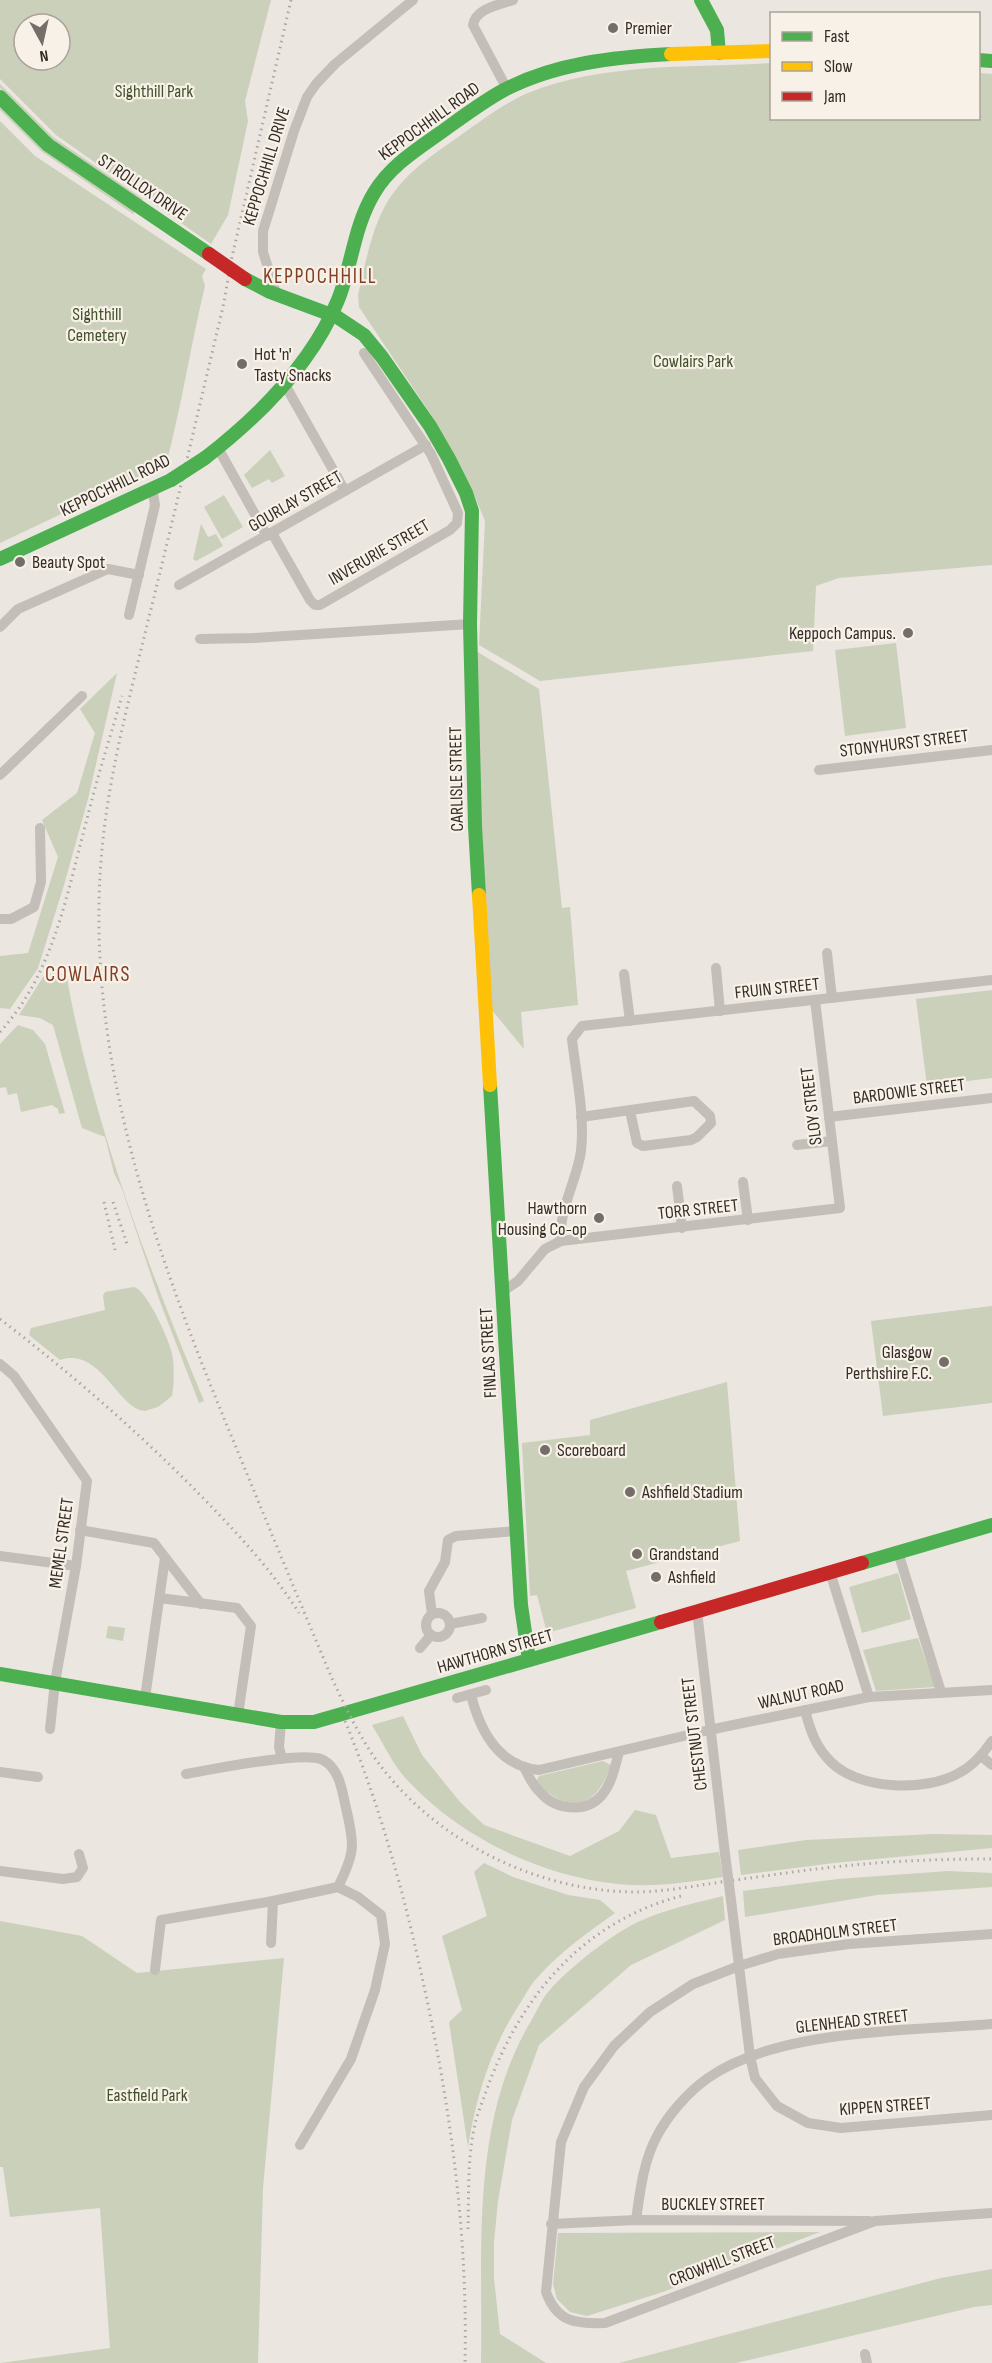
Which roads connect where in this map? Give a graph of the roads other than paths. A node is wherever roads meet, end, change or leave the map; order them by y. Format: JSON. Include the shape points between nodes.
{"nodes":[{"id":1,"x":413,"y":0,"type":"edge"},
{"id":2,"x":513,"y":0,"type":"edge"},
{"id":3,"x":701,"y":0,"type":"edge"},
{"id":4,"x":770,"y":51,"type":"edge"},
{"id":5,"x":719,"y":53,"type":"junction"},
{"id":6,"x":507,"y":89,"type":"junction"},
{"id":7,"x":0,"y":97,"type":"edge"},
{"id":8,"x":276,"y":293,"type":"junction"},
{"id":9,"x":332,"y":314,"type":"junction"},
{"id":10,"x":364,"y":353,"type":"dead end"},
{"id":11,"x":284,"y":383,"type":"junction"},
{"id":12,"x":426,"y":445,"type":"junction"},
{"id":13,"x":218,"y":448,"type":"junction"},
{"id":14,"x":152,"y":488,"type":"junction"},
{"id":15,"x":345,"y":491,"type":"junction"},
{"id":16,"x":269,"y":535,"type":"junction"},
{"id":17,"x":0,"y":559,"type":"edge"},
{"id":18,"x":139,"y":575,"type":"junction"},
{"id":19,"x":180,"y":585,"type":"dead end"},
{"id":20,"x":129,"y":613,"type":"dead end"},
{"id":21,"x":470,"y":624,"type":"junction"},
{"id":22,"x":0,"y":627,"type":"edge"},
{"id":23,"x":200,"y":639,"type":"dead end"},
{"id":24,"x":82,"y":696,"type":"dead end"},
{"id":25,"x":992,"y":750,"type":"edge"},
{"id":26,"x":819,"y":770,"type":"dead end"},
{"id":27,"x":0,"y":775,"type":"edge"},
{"id":28,"x":40,"y":828,"type":"dead end"},
{"id":29,"x":0,"y":919,"type":"edge"},
{"id":30,"x":827,"y":953,"type":"dead end"},
{"id":31,"x":716,"y":968,"type":"dead end"},
{"id":32,"x":624,"y":974,"type":"dead end"},
{"id":33,"x":992,"y":980,"type":"edge"},
{"id":34,"x":832,"y":998,"type":"junction"},
{"id":35,"x":815,"y":1000,"type":"junction"},
{"id":36,"x":720,"y":1011,"type":"junction"},
{"id":37,"x":630,"y":1021,"type":"junction"},
{"id":38,"x":992,"y":1098,"type":"edge"},
{"id":39,"x":630,"y":1111,"type":"junction"},
{"id":40,"x":581,"y":1117,"type":"junction"},
{"id":41,"x":829,"y":1117,"type":"junction"},
{"id":42,"x":832,"y":1141,"type":"junction"},
{"id":43,"x":797,"y":1145,"type":"dead end"},
{"id":44,"x":743,"y":1182,"type":"dead end"},
{"id":45,"x":677,"y":1186,"type":"dead end"},
{"id":46,"x":840,"y":1208,"type":"joint"},
{"id":47,"x":748,"y":1220,"type":"junction"},
{"id":48,"x":682,"y":1228,"type":"junction"},
{"id":49,"x":561,"y":1241,"type":"junction"},
{"id":50,"x":503,"y":1291,"type":"junction"},
{"id":51,"x":0,"y":1364,"type":"edge"},
{"id":52,"x":992,"y":1525,"type":"edge"},
{"id":53,"x":80,"y":1530,"type":"junction"},
{"id":54,"x":517,"y":1531,"type":"junction"},
{"id":55,"x":898,"y":1552,"type":"junction"},
{"id":56,"x":0,"y":1556,"type":"edge"},
{"id":57,"x":165,"y":1558,"type":"junction"},
{"id":58,"x":76,"y":1566,"type":"junction"},
{"id":59,"x":830,"y":1572,"type":"junction"},
{"id":60,"x":160,"y":1598,"type":"junction"},
{"id":61,"x":201,"y":1604,"type":"junction"},
{"id":62,"x":697,"y":1611,"type":"junction"},
{"id":63,"x":432,"y":1614,"type":"junction"},
{"id":64,"x":482,"y":1618,"type":"dead end"},
{"id":65,"x":450,"y":1624,"type":"junction"},
{"id":66,"x":431,"y":1635,"type":"junction"},
{"id":67,"x":420,"y":1648,"type":"dead end"},
{"id":68,"x":529,"y":1660,"type":"junction"},
{"id":69,"x":0,"y":1674,"type":"edge"},
{"id":70,"x":55,"y":1682,"type":"junction"},
{"id":71,"x":486,"y":1690,"type":"dead end"},
{"id":72,"x":992,"y":1690,"type":"edge"},
{"id":73,"x":941,"y":1692,"type":"junction"},
{"id":74,"x":471,"y":1695,"type":"junction"},
{"id":75,"x":869,"y":1697,"type":"junction"},
{"id":76,"x":145,"y":1698,"type":"junction"},
{"id":77,"x":457,"y":1698,"type":"dead end"},
{"id":78,"x":805,"y":1710,"type":"junction"},
{"id":79,"x":238,"y":1715,"type":"junction"},
{"id":80,"x":281,"y":1722,"type":"junction"},
{"id":81,"x":50,"y":1729,"type":"dead end"},
{"id":82,"x":710,"y":1730,"type":"junction"},
{"id":83,"x":992,"y":1741,"type":"edge"},
{"id":84,"x":619,"y":1752,"type":"junction"},
{"id":85,"x":981,"y":1756,"type":"junction"},
{"id":86,"x":282,"y":1759,"type":"junction"},
{"id":87,"x":992,"y":1765,"type":"edge"},
{"id":88,"x":525,"y":1769,"type":"junction"},
{"id":89,"x":0,"y":1772,"type":"edge"},
{"id":90,"x":186,"y":1774,"type":"dead end"},
{"id":91,"x":39,"y":1777,"type":"dead end"},
{"id":92,"x":79,"y":1854,"type":"dead end"},
{"id":93,"x":0,"y":1871,"type":"edge"},
{"id":94,"x":338,"y":1887,"type":"junction"},
{"id":95,"x":273,"y":1901,"type":"junction"},
{"id":96,"x":732,"y":1908,"type":"joint"},
{"id":97,"x":992,"y":1934,"type":"edge"},
{"id":98,"x":271,"y":1943,"type":"dead end"},
{"id":99,"x":738,"y":1966,"type":"junction"},
{"id":100,"x":155,"y":1970,"type":"dead end"},
{"id":101,"x":992,"y":2024,"type":"edge"},
{"id":102,"x":750,"y":2056,"type":"junction"},
{"id":103,"x":992,"y":2115,"type":"edge"},
{"id":104,"x":300,"y":2145,"type":"dead end"},
{"id":105,"x":992,"y":2213,"type":"edge"},
{"id":106,"x":636,"y":2220,"type":"junction"},
{"id":107,"x":875,"y":2221,"type":"junction"},
{"id":108,"x":551,"y":2224,"type":"junction"}],
"edges":[{"from":1,"to":8,"type":"street","name":"KEPPOCHHILL DRIVE","via":[[335,64],[316,84],[301,110],[262,231],[263,252]]},
{"from":2,"to":6,"type":"street","via":[[482,11],[473,25]]},
{"from":3,"to":5,"type":"street","via":[[717,30]]},
{"from":4,"to":5,"type":"street","name":"KEPPOCHHILL ROAD"},
{"from":5,"to":6,"type":"street","name":"KEPPOCHHILL ROAD","via":[[602,61],[550,73]]},
{"from":6,"to":9,"type":"street","name":"KEPPOCHHILL ROAD","via":[[403,158],[386,174],[362,218]]},
{"from":7,"to":8,"type":"street","name":"ST ROLLOX DRIVE","bridge":true,"via":[[48,145],[245,279]]},
{"from":8,"to":9,"type":"street"},
{"from":9,"to":11,"type":"street","name":"KEPPOCHHILL ROAD","via":[[314,346]]},
{"from":9,"to":21,"type":"street","name":"CARLISLE STREET","via":[[356,328],[377,349],[433,430],[468,497],[472,510]]},
{"from":10,"to":12,"type":"street"},
{"from":11,"to":13,"type":"street","name":"KEPPOCHHILL ROAD"},
{"from":11,"to":15,"type":"street"},
{"from":12,"to":15,"type":"street","name":"GOURLAY STREET"},
{"from":12,"to":16,"type":"street","name":"INVERURIE STREET","via":[[456,506],[457,523],[334,598],[315,605]]},
{"from":13,"to":14,"type":"street","name":"KEPPOCHHILL ROAD","bridge":true,"via":[[171,480]]},
{"from":13,"to":16,"type":"street"},
{"from":14,"to":17,"type":"street","name":"KEPPOCHHILL ROAD"},
{"from":14,"to":18,"type":"street","via":[[155,505]]},
{"from":15,"to":16,"type":"street","name":"GOURLAY STREET"},
{"from":16,"to":19,"type":"street","name":"GOURLAY STREET"},
{"from":18,"to":20,"type":"street"},
{"from":18,"to":22,"type":"street","via":[[108,569],[18,609]]},
{"from":21,"to":23,"type":"street"},
{"from":21,"to":50,"type":"street","name":"CARLISLE STREET","via":[[475,826]]},
{"from":24,"to":27,"type":"street"},
{"from":25,"to":26,"type":"street","name":"STONYHURST STREET"},
{"from":28,"to":29,"type":"street","via":[[41,882],[34,907],[11,919]]},
{"from":30,"to":34,"type":"street"},
{"from":31,"to":36,"type":"street"},
{"from":32,"to":37,"type":"street"},
{"from":33,"to":34,"type":"street","name":"FRUIN STREET"},
{"from":34,"to":35,"type":"street","name":"FRUIN STREET"},
{"from":35,"to":36,"type":"street","name":"FRUIN STREET"},
{"from":35,"to":41,"type":"street","name":"SLOY STREET"},
{"from":36,"to":37,"type":"street","name":"FRUIN STREET"},
{"from":37,"to":40,"type":"street","name":"FRUIN STREET","via":[[582,1026],[572,1039]]},
{"from":38,"to":41,"type":"street","name":"BARDOWIE STREET"},
{"from":39,"to":39,"type":"street","via":[[694,1101],[710,1116],[711,1123],[691,1140],[643,1146],[637,1143]]},
{"from":39,"to":40,"type":"street"},
{"from":40,"to":49,"type":"street","via":[[580,1154],[560,1228]]},
{"from":41,"to":42,"type":"street","name":"SLOY STREET"},
{"from":42,"to":43,"type":"street"},
{"from":42,"to":46,"type":"street","name":"SLOY STREET"},
{"from":44,"to":47,"type":"street"},
{"from":45,"to":48,"type":"street"},
{"from":46,"to":47,"type":"street","name":"TORR STREET"},
{"from":47,"to":48,"type":"street","name":"TORR STREET"},
{"from":48,"to":49,"type":"street","name":"TORR STREET"},
{"from":49,"to":50,"type":"street","name":"FINLAS STREET","via":[[545,1249],[518,1281]]},
{"from":50,"to":54,"type":"street","name":"FINLAS STREET"},
{"from":51,"to":53,"type":"street","name":"MEMEL STREET","via":[[14,1376],[87,1481]]},
{"from":52,"to":55,"type":"street","name":"HAWTHORN STREET"},
{"from":53,"to":57,"type":"street","via":[[154,1542]]},
{"from":53,"to":58,"type":"street","name":"MEMEL STREET"},
{"from":54,"to":63,"type":"street","via":[[448,1540],[445,1562],[429,1591]]},
{"from":54,"to":68,"type":"street","name":"FINLAS STREET"},
{"from":55,"to":59,"type":"street","name":"HAWTHORN STREET"},
{"from":55,"to":73,"type":"street"},
{"from":56,"to":58,"type":"street"},
{"from":57,"to":60,"type":"street"},
{"from":57,"to":61,"type":"street"},
{"from":58,"to":70,"type":"street","name":"MEMEL STREET"},
{"from":59,"to":62,"type":"street","name":"HAWTHORN STREET"},
{"from":59,"to":75,"type":"street"},
{"from":60,"to":61,"type":"street"},
{"from":60,"to":76,"type":"street"},
{"from":61,"to":79,"type":"street","via":[[237,1608],[251,1626]]},
{"from":62,"to":68,"type":"street","name":"HAWTHORN STREET"},
{"from":62,"to":82,"type":"street","name":"CHESTNUT STREET"},
{"from":63,"to":65,"type":"street","via":[[444,1614]]},
{"from":63,"to":66,"type":"street","via":[[426,1624]]},
{"from":64,"to":65,"type":"street"},
{"from":65,"to":66,"type":"street","via":[[449,1631],[442,1636]]},
{"from":66,"to":67,"type":"street"},
{"from":68,"to":80,"type":"street","name":"HAWTHORN STREET","via":[[331,1719]]},
{"from":69,"to":70,"type":"street","name":"HAWTHORN STREET"},
{"from":70,"to":76,"type":"street","name":"HAWTHORN STREET"},
{"from":70,"to":81,"type":"street","name":"MEMEL STREET"},
{"from":71,"to":74,"type":"street"},
{"from":72,"to":73,"type":"street","name":"WALNUT ROAD"},
{"from":73,"to":75,"type":"street","name":"WALNUT ROAD"},
{"from":74,"to":77,"type":"street"},
{"from":74,"to":88,"type":"street","via":[[477,1720],[494,1747]]},
{"from":75,"to":78,"type":"street","name":"WALNUT ROAD"},
{"from":76,"to":79,"type":"street","name":"HAWTHORN STREET"},
{"from":78,"to":82,"type":"street","name":"WALNUT ROAD"},
{"from":78,"to":85,"type":"street","via":[[812,1736],[831,1762],[844,1773],[869,1783],[932,1783],[960,1773]]},
{"from":79,"to":80,"type":"street","name":"HAWTHORN STREET"},
{"from":80,"to":86,"type":"street"},
{"from":82,"to":84,"type":"street","name":"WALNUT ROAD"},
{"from":82,"to":96,"type":"street","name":"CHESTNUT STREET","bridge":true},
{"from":83,"to":85,"type":"street"},
{"from":84,"to":88,"type":"street","name":"WALNUT ROAD","via":[[539,1770]]},
{"from":84,"to":88,"type":"street","via":[[608,1786],[600,1797],[576,1808],[550,1801]]},
{"from":85,"to":87,"type":"street"},
{"from":86,"to":90,"type":"street"},
{"from":86,"to":94,"type":"street","via":[[323,1760],[338,1774],[352,1835],[351,1861]]},
{"from":89,"to":91,"type":"street"},
{"from":92,"to":93,"type":"street","via":[[83,1868],[77,1877],[63,1879]]},
{"from":94,"to":95,"type":"street"},
{"from":94,"to":104,"type":"street","via":[[381,1915],[385,1944],[375,1990],[351,2059]]},
{"from":95,"to":98,"type":"street"},
{"from":95,"to":100,"type":"street","via":[[161,1920]]},
{"from":96,"to":99,"type":"street","name":"KIPPEN STREET"},
{"from":97,"to":99,"type":"street","name":"BROADHOLM STREET","via":[[849,1944],[778,1954]]},
{"from":99,"to":102,"type":"street","name":"KIPPEN STREET"},
{"from":99,"to":108,"type":"street","name":"BROADHOLM STREET","via":[[693,1984],[650,2012],[614,2046],[584,2087],[561,2142]]},
{"from":101,"to":102,"type":"street","name":"GLENHEAD STREET","via":[[831,2037]]},
{"from":102,"to":103,"type":"street","name":"KIPPEN STREET","via":[[755,2078],[777,2106],[808,2123],[841,2128]]},
{"from":102,"to":106,"type":"street","name":"GLENHEAD STREET","via":[[708,2078],[680,2104],[657,2137],[641,2178]]},
{"from":105,"to":107,"type":"street","name":"CROWHILL STREET"},
{"from":106,"to":107,"type":"street","name":"BUCKLEY STREET"},
{"from":106,"to":108,"type":"street","name":"BUCKLEY STREET"},
{"from":107,"to":108,"type":"street","name":"CROWHILL STREET","via":[[605,2323],[585,2324],[565,2319],[551,2307],[546,2292]]}]}
